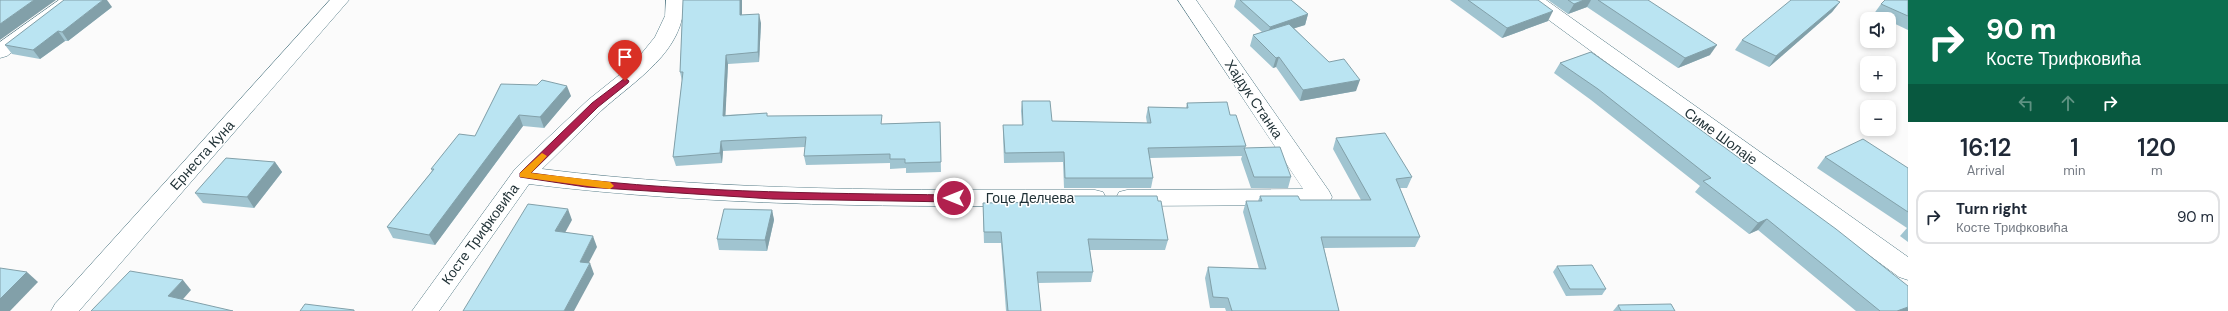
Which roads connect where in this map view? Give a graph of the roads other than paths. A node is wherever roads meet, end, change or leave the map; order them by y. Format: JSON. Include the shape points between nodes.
{"nodes":[{"id":1,"x":71,"y":0,"type":"edge"},
{"id":2,"x":340,"y":0,"type":"edge"},
{"id":3,"x":675,"y":0,"type":"edge"},
{"id":4,"x":1187,"y":0,"type":"edge"},
{"id":5,"x":1534,"y":0,"type":"edge"},
{"id":6,"x":0,"y":52,"type":"edge"},
{"id":7,"x":523,"y":175,"type":"junction"},
{"id":8,"x":1321,"y":197,"type":"joint"},
{"id":9,"x":1908,"y":270,"type":"edge"},
{"id":10,"x":64,"y":311,"type":"edge"},
{"id":11,"x":425,"y":311,"type":"edge"}],
"edges":[{"from":1,"to":6,"type":"street"},
{"from":2,"to":10,"type":"street","name":"Ернеста Куна"},
{"from":3,"to":7,"type":"street","name":"Косте Трифковића","via":[[675,16],[664,39],[649,58],[635,73],[595,105]]},
{"from":4,"to":8,"type":"street","name":"Хајдук Станка"},
{"from":5,"to":9,"type":"street","name":"Симе Шолаје"},
{"from":7,"to":8,"type":"street","name":"Гоце Делчева","via":[[586,184],[797,197]]},
{"from":7,"to":11,"type":"street","name":"Косте Трифковића"}]}
